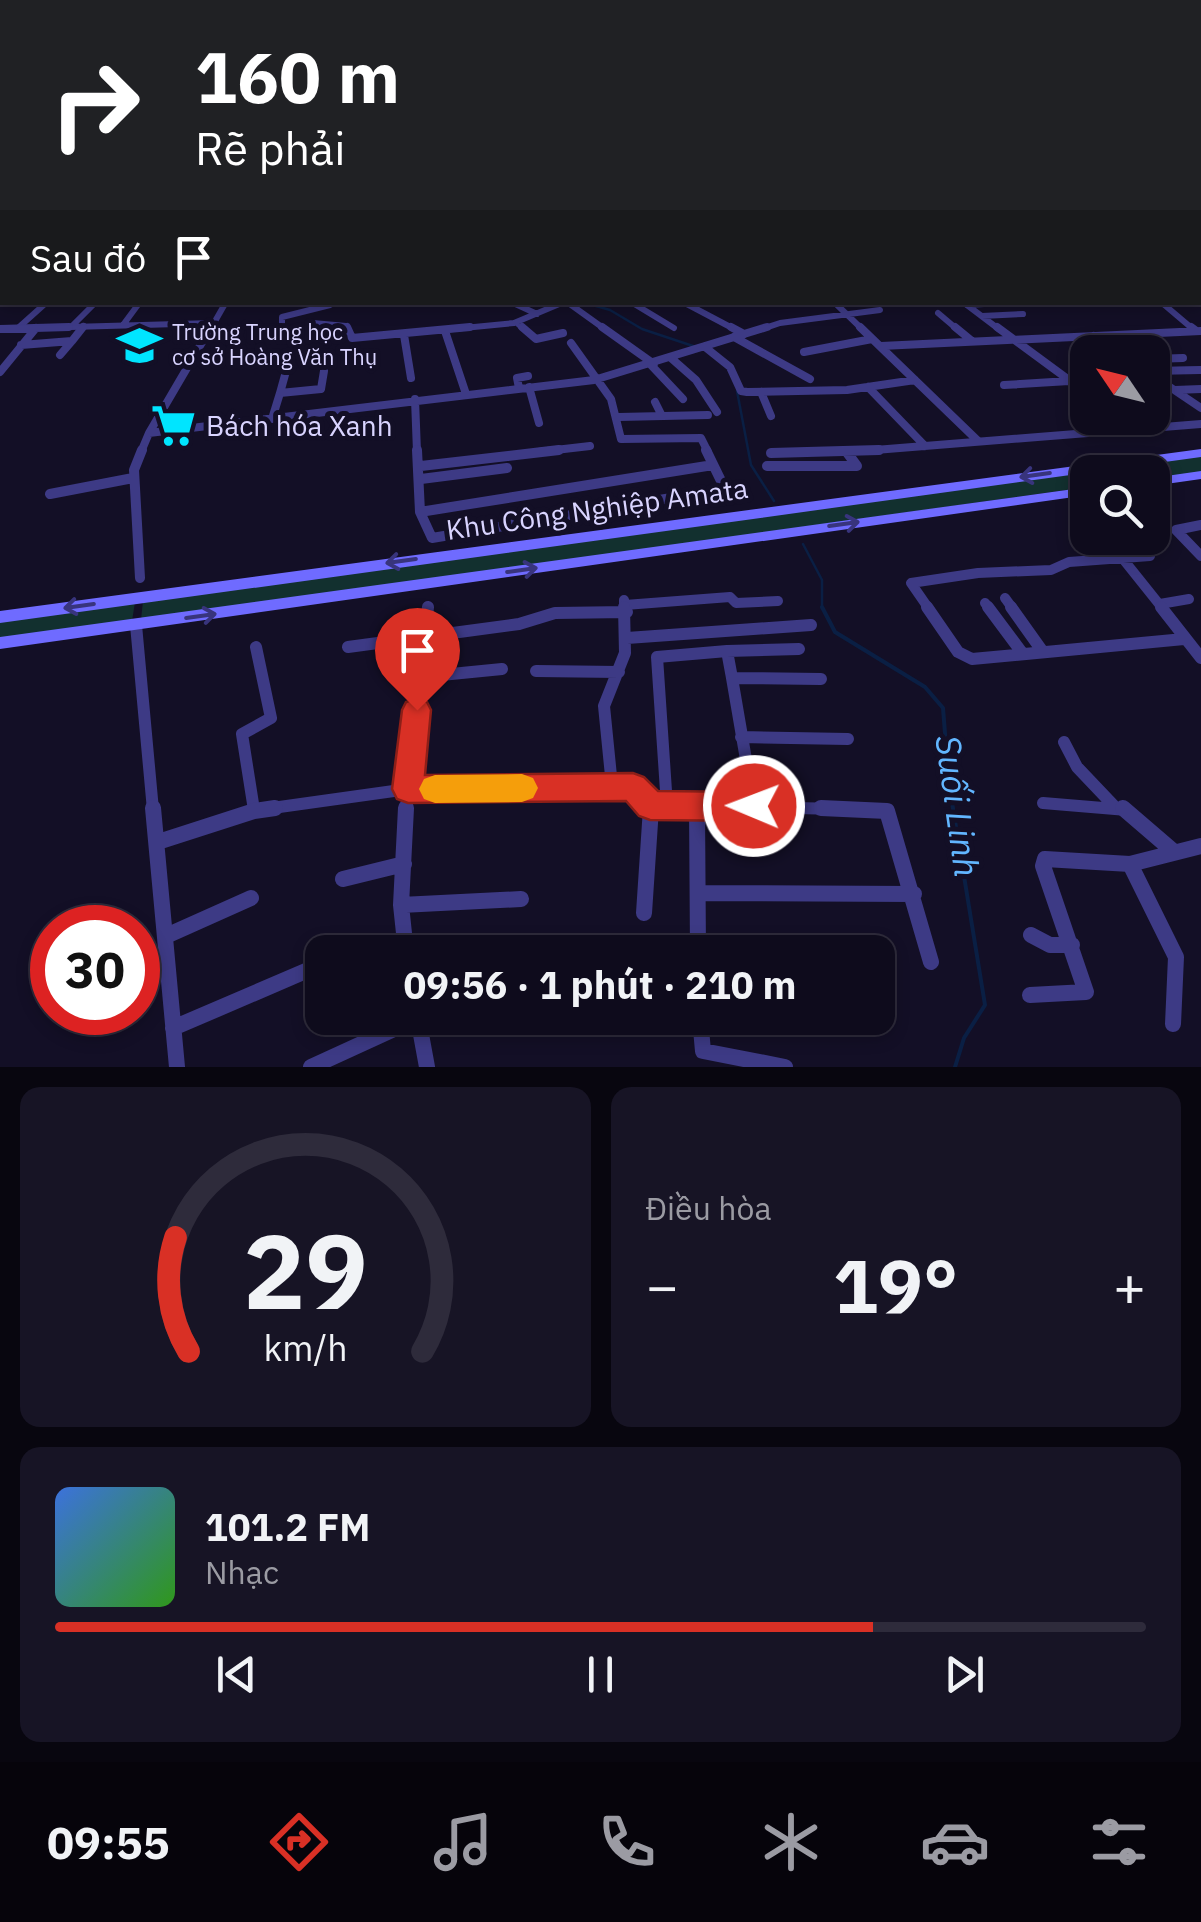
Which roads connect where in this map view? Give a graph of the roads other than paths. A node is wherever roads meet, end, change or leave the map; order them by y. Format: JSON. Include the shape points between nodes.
{"nodes":[{"id":1,"x":44,"y":305,"type":"edge"},
{"id":2,"x":93,"y":305,"type":"edge"},
{"id":3,"x":138,"y":305,"type":"edge"},
{"id":4,"x":224,"y":305,"type":"edge"},
{"id":5,"x":326,"y":305,"type":"edge"},
{"id":6,"x":518,"y":305,"type":"edge"},
{"id":7,"x":550,"y":305,"type":"edge"},
{"id":8,"x":569,"y":305,"type":"edge"},
{"id":9,"x":636,"y":305,"type":"edge"},
{"id":10,"x":688,"y":305,"type":"edge"},
{"id":11,"x":837,"y":305,"type":"edge"},
{"id":12,"x":966,"y":305,"type":"edge"},
{"id":13,"x":1165,"y":305,"type":"edge"},
{"id":14,"x":880,"y":310,"type":"dead end"},
{"id":15,"x":938,"y":312,"type":"dead end"},
{"id":16,"x":537,"y":314,"type":"junction"},
{"id":17,"x":1022,"y":314,"type":"dead end"},
{"id":18,"x":846,"y":315,"type":"junction"},
{"id":19,"x":981,"y":316,"type":"junction"},
{"id":20,"x":213,"y":323,"type":"junction"},
{"id":21,"x":313,"y":323,"type":"dead end"},
{"id":22,"x":517,"y":323,"type":"junction"},
{"id":23,"x":122,"y":324,"type":"junction"},
{"id":24,"x":71,"y":326,"type":"junction"},
{"id":25,"x":84,"y":326,"type":"junction"},
{"id":26,"x":17,"y":328,"type":"junction"},
{"id":27,"x":36,"y":328,"type":"junction"},
{"id":28,"x":282,"y":328,"type":"dead end"},
{"id":29,"x":674,"y":328,"type":"dead end"},
{"id":30,"x":0,"y":329,"type":"edge"},
{"id":31,"x":444,"y":331,"type":"junction"},
{"id":32,"x":1199,"y":332,"type":"edge"},
{"id":33,"x":563,"y":333,"type":"dead end"},
{"id":34,"x":404,"y":335,"type":"junction"},
{"id":35,"x":739,"y":335,"type":"junction"},
{"id":36,"x":1120,"y":335,"type":"edge"},
{"id":37,"x":1070,"y":337,"type":"edge"},
{"id":38,"x":872,"y":339,"type":"junction"},
{"id":39,"x":1014,"y":340,"type":"junction"},
{"id":40,"x":72,"y":341,"type":"junction"},
{"id":41,"x":973,"y":342,"type":"junction"},
{"id":42,"x":571,"y":344,"type":"dead end"},
{"id":43,"x":21,"y":345,"type":"junction"},
{"id":44,"x":881,"y":346,"type":"junction"},
{"id":45,"x":704,"y":348,"type":"junction"},
{"id":46,"x":804,"y":352,"type":"dead end"},
{"id":47,"x":60,"y":355,"type":"dead end"},
{"id":48,"x":671,"y":358,"type":"junction"},
{"id":49,"x":1170,"y":358,"type":"edge"},
{"id":50,"x":1183,"y":358,"type":"dead end"},
{"id":51,"x":288,"y":364,"type":"dead end"},
{"id":52,"x":652,"y":365,"type":"junction"},
{"id":53,"x":1200,"y":370,"type":"edge"},
{"id":54,"x":324,"y":371,"type":"dead end"},
{"id":55,"x":0,"y":372,"type":"edge"},
{"id":56,"x":1170,"y":372,"type":"edge"},
{"id":57,"x":412,"y":378,"type":"dead end"},
{"id":58,"x":602,"y":379,"type":"junction"},
{"id":59,"x":810,"y":379,"type":"dead end"},
{"id":60,"x":916,"y":380,"type":"junction"},
{"id":61,"x":1070,"y":381,"type":"joint"},
{"id":62,"x":525,"y":383,"type":"junction"},
{"id":63,"x":1004,"y":386,"type":"dead end"},
{"id":64,"x":868,"y":387,"type":"junction"},
{"id":65,"x":1170,"y":387,"type":"edge"},
{"id":66,"x":1201,"y":389,"type":"edge"},
{"id":67,"x":1174,"y":390,"type":"junction"},
{"id":68,"x":761,"y":392,"type":"junction"},
{"id":69,"x":280,"y":394,"type":"junction"},
{"id":70,"x":466,"y":394,"type":"junction"},
{"id":71,"x":415,"y":399,"type":"junction"},
{"id":72,"x":684,"y":399,"type":"dead end"},
{"id":73,"x":655,"y":402,"type":"dead end"},
{"id":74,"x":1201,"y":408,"type":"edge"},
{"id":75,"x":662,"y":416,"type":"junction"},
{"id":76,"x":771,"y":416,"type":"dead end"},
{"id":77,"x":619,"y":417,"type":"junction"},
{"id":78,"x":272,"y":418,"type":"junction"},
{"id":79,"x":539,"y":423,"type":"dead end"},
{"id":80,"x":1201,"y":424,"type":"edge"},
{"id":81,"x":1170,"y":426,"type":"edge"},
{"id":82,"x":149,"y":433,"type":"junction"},
{"id":83,"x":1070,"y":433,"type":"edge"},
{"id":84,"x":978,"y":440,"type":"junction"},
{"id":85,"x":590,"y":446,"type":"dead end"},
{"id":86,"x":925,"y":446,"type":"junction"},
{"id":87,"x":846,"y":451,"type":"junction"},
{"id":88,"x":772,"y":453,"type":"dead end"},
{"id":89,"x":1201,"y":453,"type":"edge"},
{"id":90,"x":713,"y":465,"type":"junction"},
{"id":91,"x":420,"y":466,"type":"junction"},
{"id":92,"x":767,"y":466,"type":"dead end"},
{"id":93,"x":507,"y":468,"type":"dead end"},
{"id":94,"x":1201,"y":475,"type":"edge"},
{"id":95,"x":133,"y":478,"type":"junction"},
{"id":96,"x":420,"y":478,"type":"junction"},
{"id":97,"x":1170,"y":479,"type":"edge"},
{"id":98,"x":50,"y":494,"type":"dead end"},
{"id":99,"x":1070,"y":494,"type":"edge"},
{"id":100,"x":420,"y":512,"type":"junction"},
{"id":101,"x":1201,"y":525,"type":"edge"},
{"id":102,"x":1150,"y":556,"type":"dead end"},
{"id":103,"x":1201,"y":556,"type":"edge"},
{"id":104,"x":1123,"y":558,"type":"junction"},
{"id":105,"x":140,"y":578,"type":"dead end"},
{"id":106,"x":139,"y":598,"type":"junction"},
{"id":107,"x":1005,"y":598,"type":"dead end"},
{"id":108,"x":1190,"y":599,"type":"dead end"},
{"id":109,"x":778,"y":601,"type":"dead end"},
{"id":110,"x":985,"y":603,"type":"dead end"},
{"id":111,"x":1160,"y":604,"type":"junction"},
{"id":112,"x":625,"y":606,"type":"junction"},
{"id":113,"x":428,"y":607,"type":"dead end"},
{"id":114,"x":0,"y":617,"type":"edge"},
{"id":115,"x":811,"y":624,"type":"dead end"},
{"id":116,"x":136,"y":625,"type":"junction"},
{"id":117,"x":427,"y":634,"type":"junction"},
{"id":118,"x":628,"y":638,"type":"junction"},
{"id":119,"x":1184,"y":638,"type":"junction"},
{"id":120,"x":0,"y":643,"type":"edge"},
{"id":121,"x":348,"y":646,"type":"dead end"},
{"id":122,"x":256,"y":647,"type":"dead end"},
{"id":123,"x":799,"y":649,"type":"dead end"},
{"id":124,"x":727,"y":652,"type":"junction"},
{"id":125,"x":1043,"y":652,"type":"junction"},
{"id":126,"x":1023,"y":654,"type":"junction"},
{"id":127,"x":1201,"y":658,"type":"edge"},
{"id":128,"x":502,"y":669,"type":"dead end"},
{"id":129,"x":536,"y":671,"type":"dead end"},
{"id":130,"x":618,"y":672,"type":"junction"},
{"id":131,"x":732,"y":678,"type":"junction"},
{"id":132,"x":421,"y":679,"type":"junction"},
{"id":133,"x":821,"y":679,"type":"dead end"},
{"id":134,"x":455,"y":680,"type":"dead end"},
{"id":135,"x":741,"y":737,"type":"junction"},
{"id":136,"x":848,"y":739,"type":"dead end"},
{"id":137,"x":1064,"y":742,"type":"dead end"},
{"id":138,"x":612,"y":786,"type":"junction"},
{"id":139,"x":408,"y":789,"type":"junction"},
{"id":140,"x":1043,"y":803,"type":"dead end"},
{"id":141,"x":659,"y":806,"type":"junction"},
{"id":142,"x":698,"y":806,"type":"junction"},
{"id":143,"x":754,"y":806,"type":"junction"},
{"id":144,"x":1116,"y":807,"type":"junction"},
{"id":145,"x":254,"y":812,"type":"junction"},
{"id":146,"x":158,"y":842,"type":"junction"},
{"id":147,"x":1201,"y":846,"type":"edge"},
{"id":148,"x":1173,"y":851,"type":"junction"},
{"id":149,"x":404,"y":864,"type":"junction"},
{"id":150,"x":1130,"y":864,"type":"junction"},
{"id":151,"x":343,"y":878,"type":"dead end"},
{"id":152,"x":698,"y":893,"type":"junction"},
{"id":153,"x":914,"y":894,"type":"junction"},
{"id":154,"x":251,"y":898,"type":"dead end"},
{"id":155,"x":521,"y":899,"type":"dead end"},
{"id":156,"x":401,"y":905,"type":"junction"},
{"id":157,"x":644,"y":914,"type":"dead end"},
{"id":158,"x":404,"y":935,"type":"edge"},
{"id":159,"x":698,"y":935,"type":"edge"},
{"id":160,"x":1031,"y":935,"type":"dead end"},
{"id":161,"x":166,"y":936,"type":"junction"},
{"id":162,"x":1072,"y":945,"type":"junction"},
{"id":163,"x":931,"y":962,"type":"dead end"},
{"id":164,"x":305,"y":971,"type":"edge"},
{"id":165,"x":1030,"y":995,"type":"dead end"},
{"id":166,"x":1173,"y":1024,"type":"dead end"},
{"id":167,"x":173,"y":1028,"type":"junction"},
{"id":168,"x":381,"y":1035,"type":"edge"},
{"id":169,"x":421,"y":1035,"type":"edge"},
{"id":170,"x":702,"y":1035,"type":"edge"},
{"id":171,"x":178,"y":1067,"type":"edge"},
{"id":172,"x":311,"y":1067,"type":"edge"},
{"id":173,"x":427,"y":1067,"type":"edge"},
{"id":174,"x":785,"y":1067,"type":"edge"}],
"edges":[{"from":1,"to":26,"type":"street"},
{"from":2,"to":24,"type":"street"},
{"from":3,"to":23,"type":"street"},
{"from":4,"to":20,"type":"street"},
{"from":5,"to":28,"type":"street","via":[[282,317]]},
{"from":6,"to":16,"type":"street"},
{"from":7,"to":16,"type":"street"},
{"from":8,"to":52,"type":"street"},
{"from":9,"to":29,"type":"street"},
{"from":10,"to":35,"type":"street"},
{"from":11,"to":18,"type":"street"},
{"from":12,"to":19,"type":"street"},
{"from":13,"to":32,"type":"street"},
{"from":14,"to":18,"type":"street"},
{"from":15,"to":41,"type":"street"},
{"from":16,"to":22,"type":"street"},
{"from":17,"to":19,"type":"street"},
{"from":18,"to":35,"type":"street","via":[[780,322]]},
{"from":18,"to":38,"type":"street"},
{"from":19,"to":39,"type":"street"},
{"from":20,"to":23,"type":"street"},
{"from":20,"to":82,"type":"street"},
{"from":21,"to":34,"type":"street","via":[[346,326],[352,338]]},
{"from":22,"to":31,"type":"street"},
{"from":22,"to":33,"type":"street","via":[[536,339]]},
{"from":23,"to":25,"type":"street"},
{"from":24,"to":25,"type":"street"},
{"from":24,"to":27,"type":"street"},
{"from":25,"to":40,"type":"street"},
{"from":26,"to":27,"type":"street"},
{"from":26,"to":30,"type":"street"},
{"from":27,"to":43,"type":"street"},
{"from":31,"to":34,"type":"street"},
{"from":31,"to":70,"type":"street"},
{"from":32,"to":36,"type":"street"},
{"from":34,"to":57,"type":"street"},
{"from":35,"to":45,"type":"street"},
{"from":35,"to":59,"type":"street"},
{"from":37,"to":39,"type":"street"},
{"from":38,"to":44,"type":"street"},
{"from":38,"to":46,"type":"street"},
{"from":39,"to":41,"type":"street"},
{"from":39,"to":61,"type":"street"},
{"from":40,"to":43,"type":"street"},
{"from":40,"to":47,"type":"street"},
{"from":41,"to":44,"type":"street"},
{"from":42,"to":58,"type":"street"},
{"from":43,"to":55,"type":"street"},
{"from":44,"to":60,"type":"street"},
{"from":45,"to":48,"type":"street"},
{"from":45,"to":68,"type":"street","via":[[730,366],[742,391]]},
{"from":48,"to":52,"type":"street"},
{"from":48,"to":75,"type":"street","via":[[696,380],[712,413]]},
{"from":49,"to":50,"type":"street"},
{"from":51,"to":69,"type":"street"},
{"from":52,"to":58,"type":"street"},
{"from":52,"to":72,"type":"street"},
{"from":53,"to":56,"type":"street"},
{"from":54,"to":69,"type":"street","via":[[320,389]]},
{"from":58,"to":62,"type":"street"},
{"from":58,"to":77,"type":"street"},
{"from":60,"to":64,"type":"street"},
{"from":60,"to":84,"type":"street"},
{"from":61,"to":63,"type":"street"},
{"from":62,"to":70,"type":"street"},
{"from":62,"to":79,"type":"street"},
{"from":64,"to":68,"type":"street"},
{"from":64,"to":86,"type":"street"},
{"from":65,"to":67,"type":"street"},
{"from":66,"to":67,"type":"street"},
{"from":67,"to":74,"type":"street"},
{"from":68,"to":76,"type":"street"},
{"from":69,"to":78,"type":"street"},
{"from":70,"to":71,"type":"street"},
{"from":71,"to":78,"type":"street"},
{"from":71,"to":91,"type":"street"},
{"from":73,"to":75,"type":"street"},
{"from":75,"to":77,"type":"street"},
{"from":77,"to":90,"type":"street","via":[[621,440],[700,438]]},
{"from":78,"to":82,"type":"street"},
{"from":80,"to":81,"type":"street"},
{"from":82,"to":95,"type":"street"},
{"from":83,"to":84,"type":"street"},
{"from":84,"to":86,"type":"street"},
{"from":85,"to":91,"type":"street"},
{"from":86,"to":87,"type":"street"},
{"from":87,"to":88,"type":"street"},
{"from":87,"to":92,"type":"street","via":[[857,466]]},
{"from":89,"to":106,"type":"street","name":"Khu Công Nghiệp Amata","one_way":true},
{"from":90,"to":100,"type":"street"},
{"from":90,"to":100,"type":"street","via":[[723,490],[435,539]]},
{"from":91,"to":96,"type":"street"},
{"from":93,"to":96,"type":"street"},
{"from":94,"to":97,"type":"street"},
{"from":95,"to":98,"type":"street"},
{"from":95,"to":105,"type":"street"},
{"from":96,"to":100,"type":"street"},
{"from":116,"to":99,"type":"street","name":"Khu Công Nghiệp Amata","one_way":true},
{"from":101,"to":103,"type":"street","via":[[1176,530]]},
{"from":102,"to":104,"type":"street"},
{"from":104,"to":111,"type":"street"},
{"from":104,"to":126,"type":"street","via":[[911,583],[965,657]]},
{"from":106,"to":114,"type":"street","name":"Khu Công Nghiệp Amata","one_way":true},
{"from":106,"to":116,"type":"street"},
{"from":107,"to":125,"type":"street"},
{"from":108,"to":111,"type":"street"},
{"from":109,"to":112,"type":"street","via":[[736,603],[730,597]]},
{"from":110,"to":126,"type":"street"},
{"from":111,"to":119,"type":"street"},
{"from":112,"to":117,"type":"street","via":[[555,612],[531,627]]},
{"from":112,"to":118,"type":"street"},
{"from":113,"to":117,"type":"street"},
{"from":115,"to":118,"type":"street"},
{"from":116,"to":120,"type":"street","name":"Khu Công Nghiệp Amata"},
{"from":116,"to":146,"type":"street"},
{"from":117,"to":121,"type":"street"},
{"from":117,"to":132,"type":"street"},
{"from":118,"to":130,"type":"street"},
{"from":119,"to":125,"type":"street"},
{"from":119,"to":127,"type":"street"},
{"from":122,"to":145,"type":"street","via":[[271,718],[242,734]]},
{"from":123,"to":124,"type":"street"},
{"from":124,"to":131,"type":"street"},
{"from":124,"to":141,"type":"street","via":[[657,657]]},
{"from":125,"to":126,"type":"street"},
{"from":128,"to":132,"type":"street"},
{"from":129,"to":130,"type":"street"},
{"from":130,"to":138,"type":"street","via":[[604,706]]},
{"from":131,"to":133,"type":"street"},
{"from":131,"to":135,"type":"street"},
{"from":132,"to":134,"type":"street"},
{"from":132,"to":139,"type":"street"},
{"from":135,"to":136,"type":"street"},
{"from":135,"to":143,"type":"street"},
{"from":137,"to":144,"type":"street"},
{"from":138,"to":139,"type":"street"},
{"from":138,"to":141,"type":"street","via":[[637,788]]},
{"from":139,"to":145,"type":"street"},
{"from":139,"to":149,"type":"street"},
{"from":140,"to":144,"type":"street"},
{"from":141,"to":142,"type":"street"},
{"from":141,"to":157,"type":"street"},
{"from":142,"to":143,"type":"street"},
{"from":142,"to":152,"type":"street"},
{"from":143,"to":153,"type":"street","via":[[884,809]]},
{"from":144,"to":148,"type":"street","via":[[1129,810]]},
{"from":145,"to":146,"type":"street"},
{"from":146,"to":161,"type":"street"},
{"from":147,"to":148,"type":"street"},
{"from":148,"to":150,"type":"street"},
{"from":149,"to":151,"type":"street"},
{"from":149,"to":156,"type":"street"},
{"from":150,"to":162,"type":"street","via":[[1043,862]]},
{"from":150,"to":166,"type":"street","via":[[1176,957]]},
{"from":152,"to":153,"type":"street"},
{"from":152,"to":159,"type":"street"},
{"from":153,"to":163,"type":"street"},
{"from":154,"to":161,"type":"street"},
{"from":155,"to":156,"type":"street"},
{"from":156,"to":158,"type":"street"},
{"from":160,"to":162,"type":"street","via":[[1050,945]]},
{"from":161,"to":167,"type":"street"},
{"from":162,"to":165,"type":"street","via":[[1086,992]]},
{"from":164,"to":167,"type":"street"},
{"from":167,"to":171,"type":"street"},
{"from":168,"to":172,"type":"street"},
{"from":169,"to":173,"type":"street"},
{"from":170,"to":174,"type":"street","via":[[704,1052]]}]}
